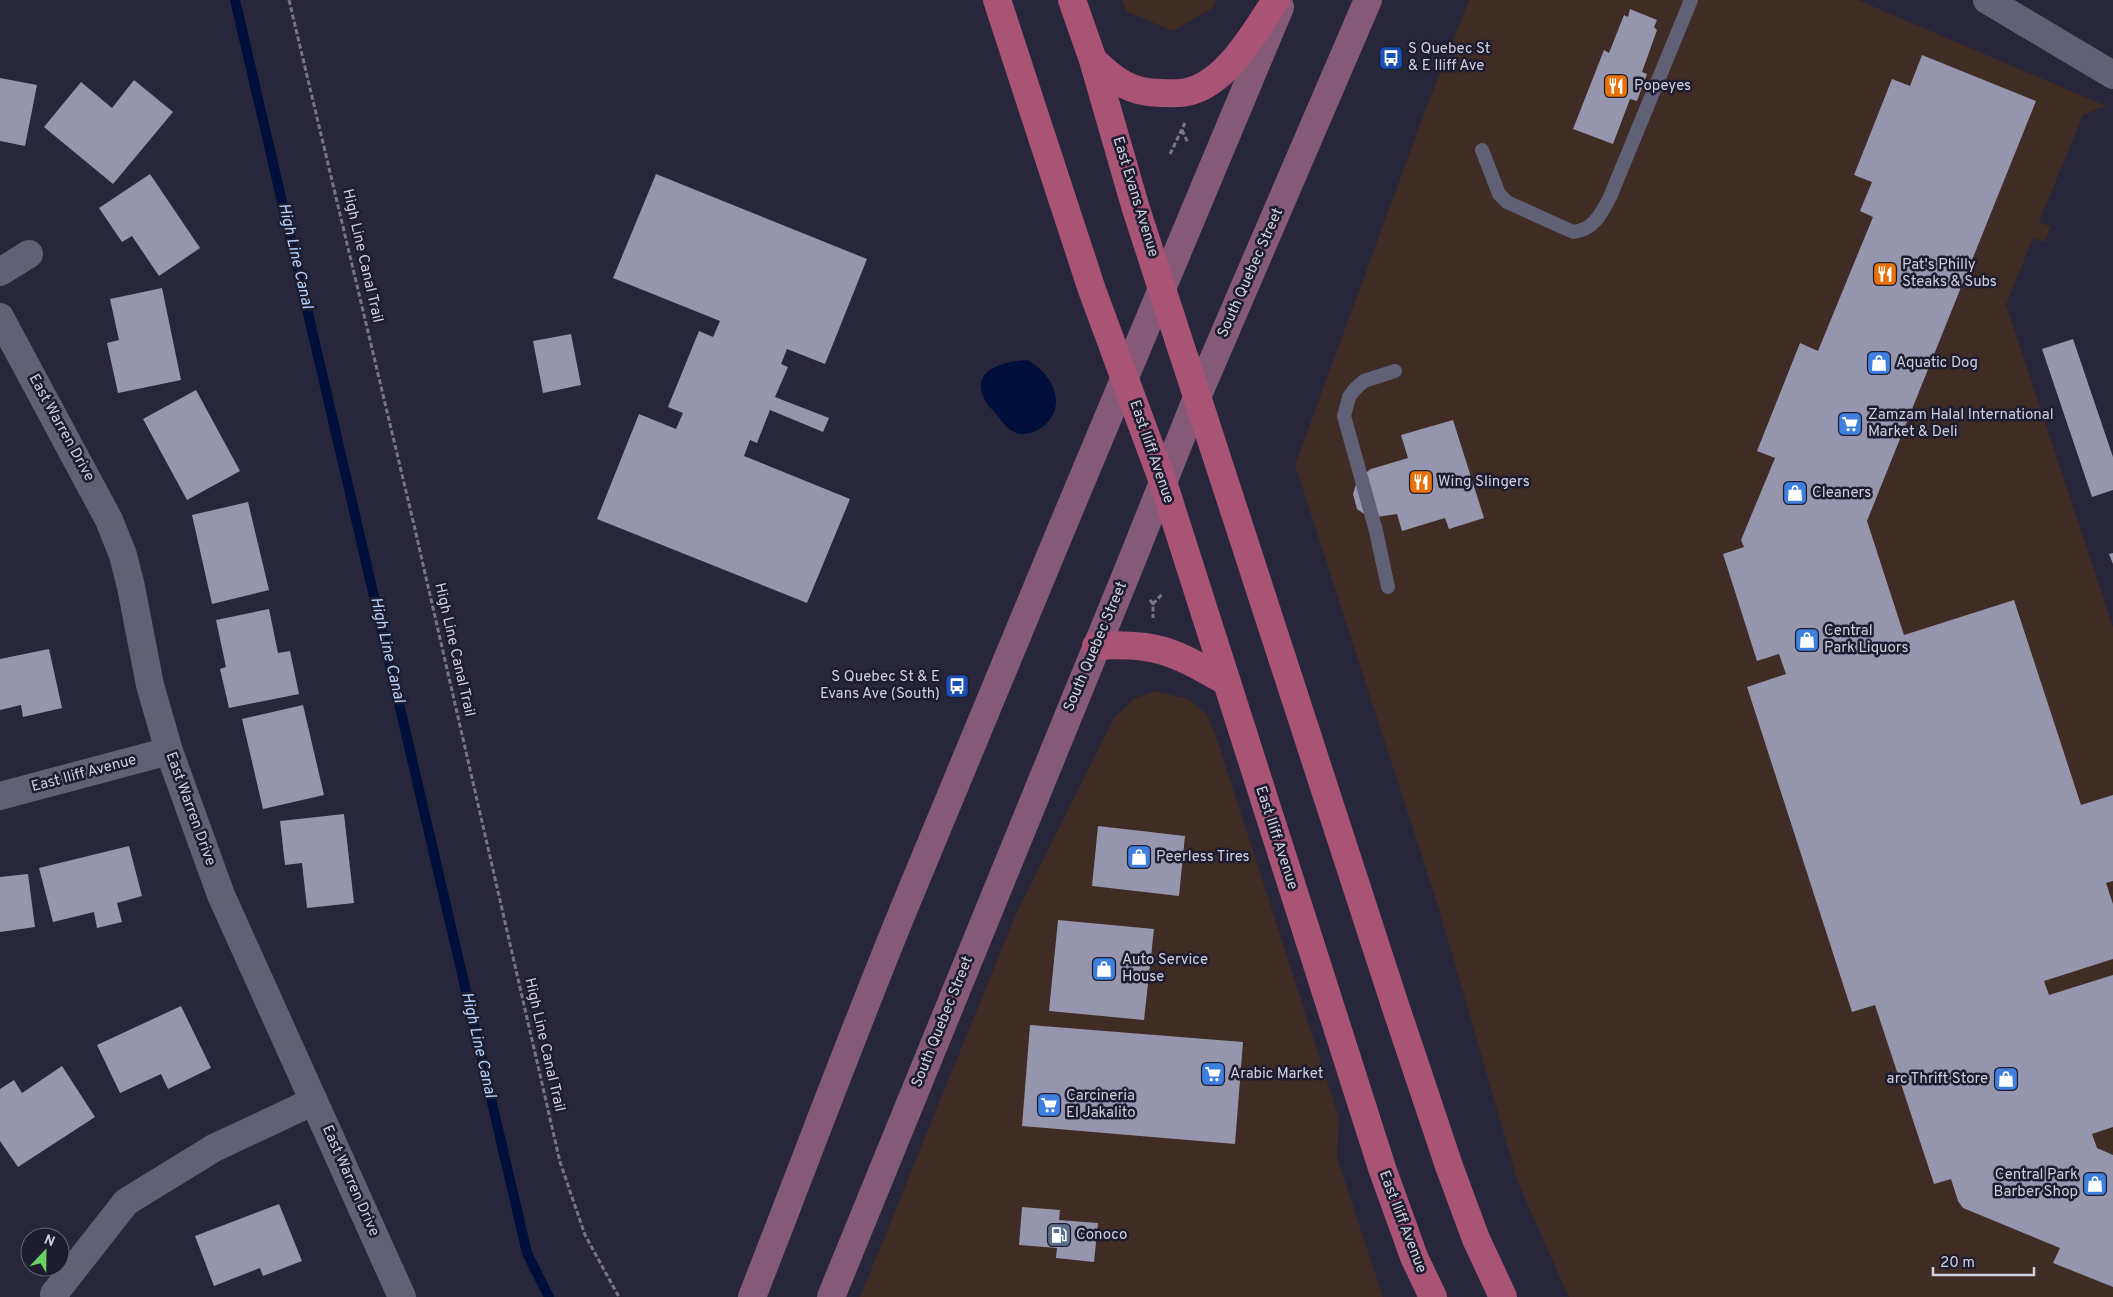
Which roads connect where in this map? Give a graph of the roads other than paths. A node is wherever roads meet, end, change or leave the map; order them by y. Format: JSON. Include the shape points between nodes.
{"nodes":[{"id":1,"x":997,"y":0,"type":"edge"},
{"id":2,"x":1072,"y":0,"type":"edge"},
{"id":3,"x":1276,"y":0,"type":"edge"},
{"id":4,"x":1283,"y":0,"type":"edge"},
{"id":5,"x":1368,"y":0,"type":"edge"},
{"id":6,"x":1691,"y":0,"type":"edge"},
{"id":7,"x":1987,"y":0,"type":"edge"},
{"id":8,"x":1093,"y":60,"type":"junction"},
{"id":9,"x":2113,"y":75,"type":"edge"},
{"id":10,"x":1482,"y":150,"type":"dead end"},
{"id":11,"x":28,"y":254,"type":"dead end"},
{"id":12,"x":0,"y":272,"type":"edge"},
{"id":13,"x":1162,"y":283,"type":"junction"},
{"id":14,"x":0,"y":317,"type":"edge"},
{"id":15,"x":1395,"y":371,"type":"dead end"},
{"id":16,"x":1124,"y":376,"type":"junction"},
{"id":17,"x":1198,"y":395,"type":"junction"},
{"id":18,"x":1163,"y":482,"type":"junction"},
{"id":19,"x":1388,"y":587,"type":"dead end"},
{"id":20,"x":1096,"y":646,"type":"junction"},
{"id":21,"x":1225,"y":681,"type":"junction"},
{"id":22,"x":169,"y":751,"type":"junction"},
{"id":23,"x":0,"y":796,"type":"edge"},
{"id":24,"x":314,"y":1101,"type":"junction"},
{"id":25,"x":54,"y":1294,"type":"dead end"},
{"id":26,"x":402,"y":1297,"type":"edge"},
{"id":27,"x":752,"y":1297,"type":"edge"},
{"id":28,"x":831,"y":1297,"type":"edge"},
{"id":29,"x":1433,"y":1297,"type":"edge"},
{"id":30,"x":1502,"y":1297,"type":"edge"}],
"edges":[{"from":1,"to":16,"type":"main road","via":[[1086,272]]},
{"from":2,"to":8,"type":"main road","name":"East Evans Avenue"},
{"from":3,"to":8,"type":"main road","via":[[1226,68],[1210,82],[1186,93],[1132,89],[1109,76]]},
{"from":4,"to":13,"type":"main road"},
{"from":5,"to":17,"type":"main road","name":"South Quebec Street"},
{"from":6,"to":10,"type":"lane","via":[[1610,197],[1593,225],[1584,231],[1573,232],[1507,202],[1499,194]]},
{"from":7,"to":9,"type":"street"},
{"from":8,"to":13,"type":"main road","name":"East Evans Avenue","via":[[1136,209]]},
{"from":11,"to":12,"type":"street"},
{"from":13,"to":16,"type":"main road"},
{"from":13,"to":17,"type":"main road","name":"East Evans Avenue"},
{"from":14,"to":22,"type":"street","name":"East Warren Drive","via":[[100,498],[113,528],[131,587],[150,685]]},
{"from":15,"to":19,"type":"lane","via":[[1364,381],[1349,397],[1344,416]]},
{"from":16,"to":18,"type":"main road","name":"East Iliff Avenue"},
{"from":16,"to":27,"type":"main road","via":[[904,908]]},
{"from":17,"to":18,"type":"main road","name":"South Quebec Street"},
{"from":17,"to":30,"type":"main road","via":[[1415,1065],[1473,1230]]},
{"from":18,"to":20,"type":"main road","name":"South Quebec Street"},
{"from":18,"to":21,"type":"main road","name":"East Iliff Avenue"},
{"from":20,"to":21,"type":"main road","via":[[1154,647],[1175,653]]},
{"from":20,"to":28,"type":"main road","name":"South Quebec Street"},
{"from":21,"to":29,"type":"main road","name":"East Iliff Avenue","via":[[1382,1168],[1414,1258]]},
{"from":22,"to":23,"type":"street","name":"East Iliff Avenue"},
{"from":22,"to":24,"type":"street","name":"East Warren Drive","via":[[221,895]]},
{"from":24,"to":25,"type":"street","via":[[214,1148],[126,1202]]},
{"from":24,"to":26,"type":"street","name":"East Warren Drive"}]}
